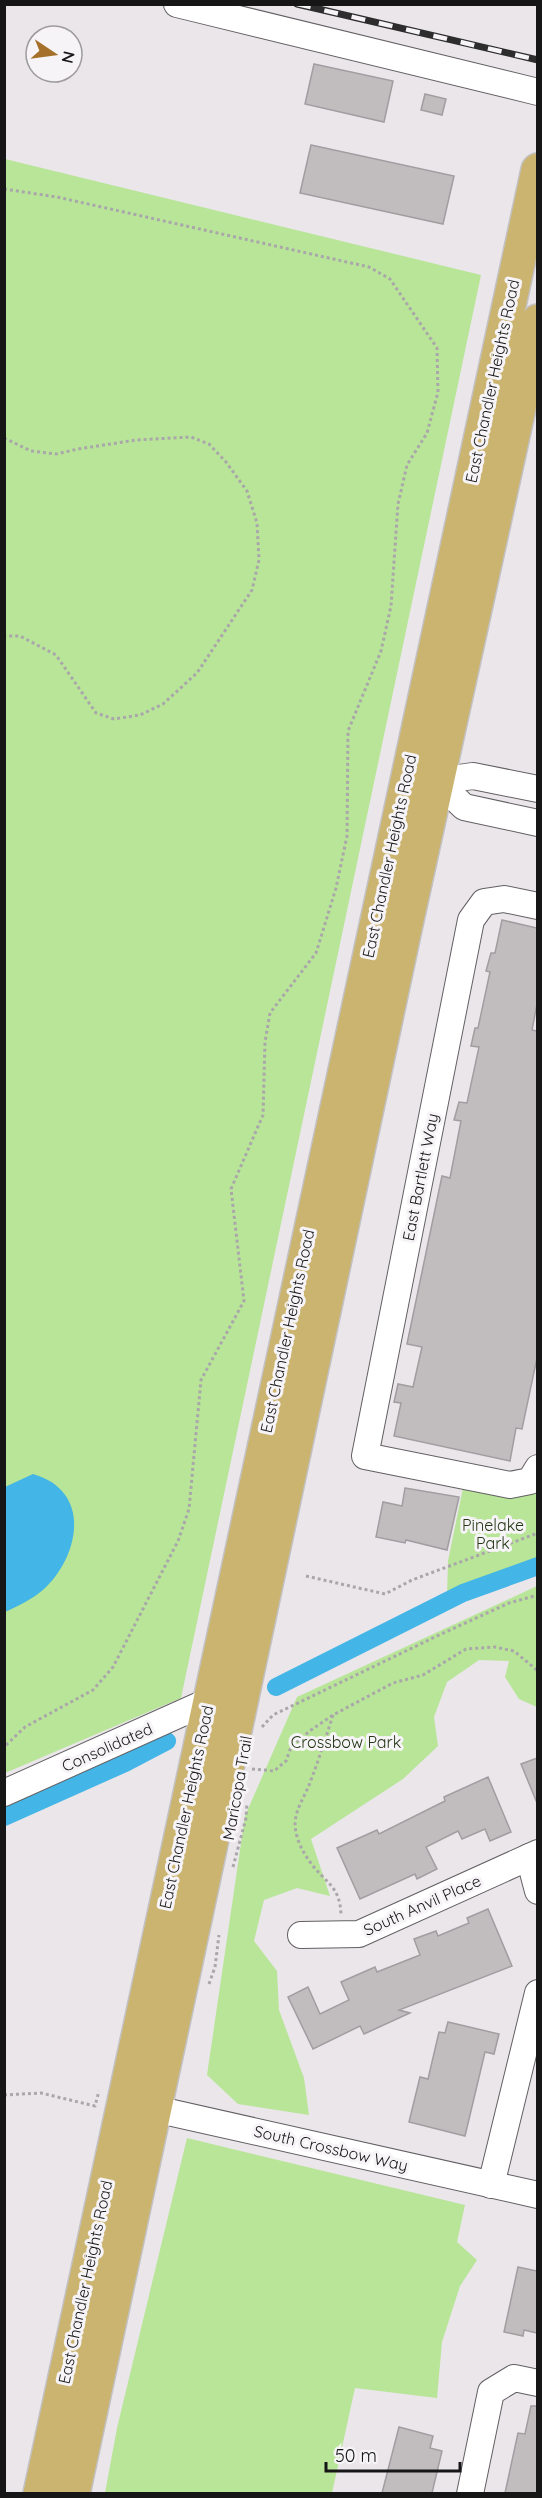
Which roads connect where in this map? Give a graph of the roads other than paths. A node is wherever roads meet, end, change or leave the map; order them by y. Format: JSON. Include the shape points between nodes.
{"nodes":[{"id":1,"x":177,"y":4,"type":"edge"},
{"id":2,"x":537,"y":92,"type":"edge"},
{"id":3,"x":537,"y":170,"type":"edge"},
{"id":4,"x":537,"y":321,"type":"edge"},
{"id":5,"x":422,"y":778,"type":"junction"},
{"id":6,"x":537,"y":789,"type":"edge"},
{"id":7,"x":537,"y":823,"type":"edge"},
{"id":8,"x":537,"y":906,"type":"edge"},
{"id":9,"x":534,"y":1474,"type":"edge"},
{"id":10,"x":246,"y":1682,"type":"junction"},
{"id":11,"x":209,"y":1701,"type":"junction"},
{"id":12,"x":248,"y":1744,"type":"junction"},
{"id":13,"x":199,"y":1750,"type":"junction"},
{"id":14,"x":4,"y":1793,"type":"edge"},
{"id":15,"x":185,"y":1814,"type":"junction"},
{"id":16,"x":217,"y":1820,"type":"junction"},
{"id":17,"x":533,"y":1855,"type":"edge"},
{"id":18,"x":537,"y":1891,"type":"edge"},
{"id":19,"x":301,"y":1935,"type":"dead end"},
{"id":20,"x":537,"y":1993,"type":"edge"},
{"id":21,"x":112,"y":2095,"type":"junction"},
{"id":22,"x":156,"y":2109,"type":"junction"},
{"id":23,"x":491,"y":2185,"type":"junction"},
{"id":24,"x":537,"y":2195,"type":"edge"},
{"id":25,"x":537,"y":2383,"type":"edge"},
{"id":26,"x":40,"y":2493,"type":"edge"},
{"id":27,"x":73,"y":2493,"type":"edge"},
{"id":28,"x":470,"y":2493,"type":"edge"}],
"edges":[{"from":1,"to":2,"type":"street"},
{"from":3,"to":5,"type":"main road","name":"East Chandler Heights Road"},
{"from":4,"to":5,"type":"main road","name":"East Chandler Heights Road"},
{"from":5,"to":6,"type":"street","via":[[473,776]]},
{"from":5,"to":7,"type":"street","via":[[464,807]]},
{"from":5,"to":10,"type":"main road","name":"East Chandler Heights Road"},
{"from":5,"to":11,"type":"main road","name":"East Chandler Heights Road"},
{"from":8,"to":9,"type":"street","name":"East Bartlett Way","via":[[504,899],[484,902],[471,920],[365,1456],[510,1485]]},
{"from":10,"to":11,"type":"main road"},
{"from":10,"to":12,"type":"main road","name":"East Chandler Heights Road"},
{"from":11,"to":13,"type":"main road","name":"East Chandler Heights Road"},
{"from":11,"to":14,"type":"street","name":"Consolidated"},
{"from":12,"to":13,"type":"main road"},
{"from":12,"to":16,"type":"main road","name":"East Chandler Heights Road"},
{"from":13,"to":15,"type":"main road","name":"East Chandler Heights Road"},
{"from":15,"to":16,"type":"main road"},
{"from":15,"to":21,"type":"main road","name":"East Chandler Heights Road"},
{"from":16,"to":22,"type":"main road","name":"East Chandler Heights Road"},
{"from":17,"to":18,"type":"street"},
{"from":17,"to":19,"type":"street","name":"South Anvil Place","via":[[359,1934]]},
{"from":20,"to":23,"type":"street"},
{"from":21,"to":22,"type":"street","name":"South Crossbow Way"},
{"from":21,"to":26,"type":"main road","name":"East Chandler Heights Road"},
{"from":22,"to":23,"type":"street","name":"South Crossbow Way"},
{"from":22,"to":27,"type":"main road","name":"East Chandler Heights Road"},
{"from":23,"to":24,"type":"street","name":"South Crossbow Way"},
{"from":25,"to":28,"type":"street","via":[[514,2378],[491,2392]]}]}
